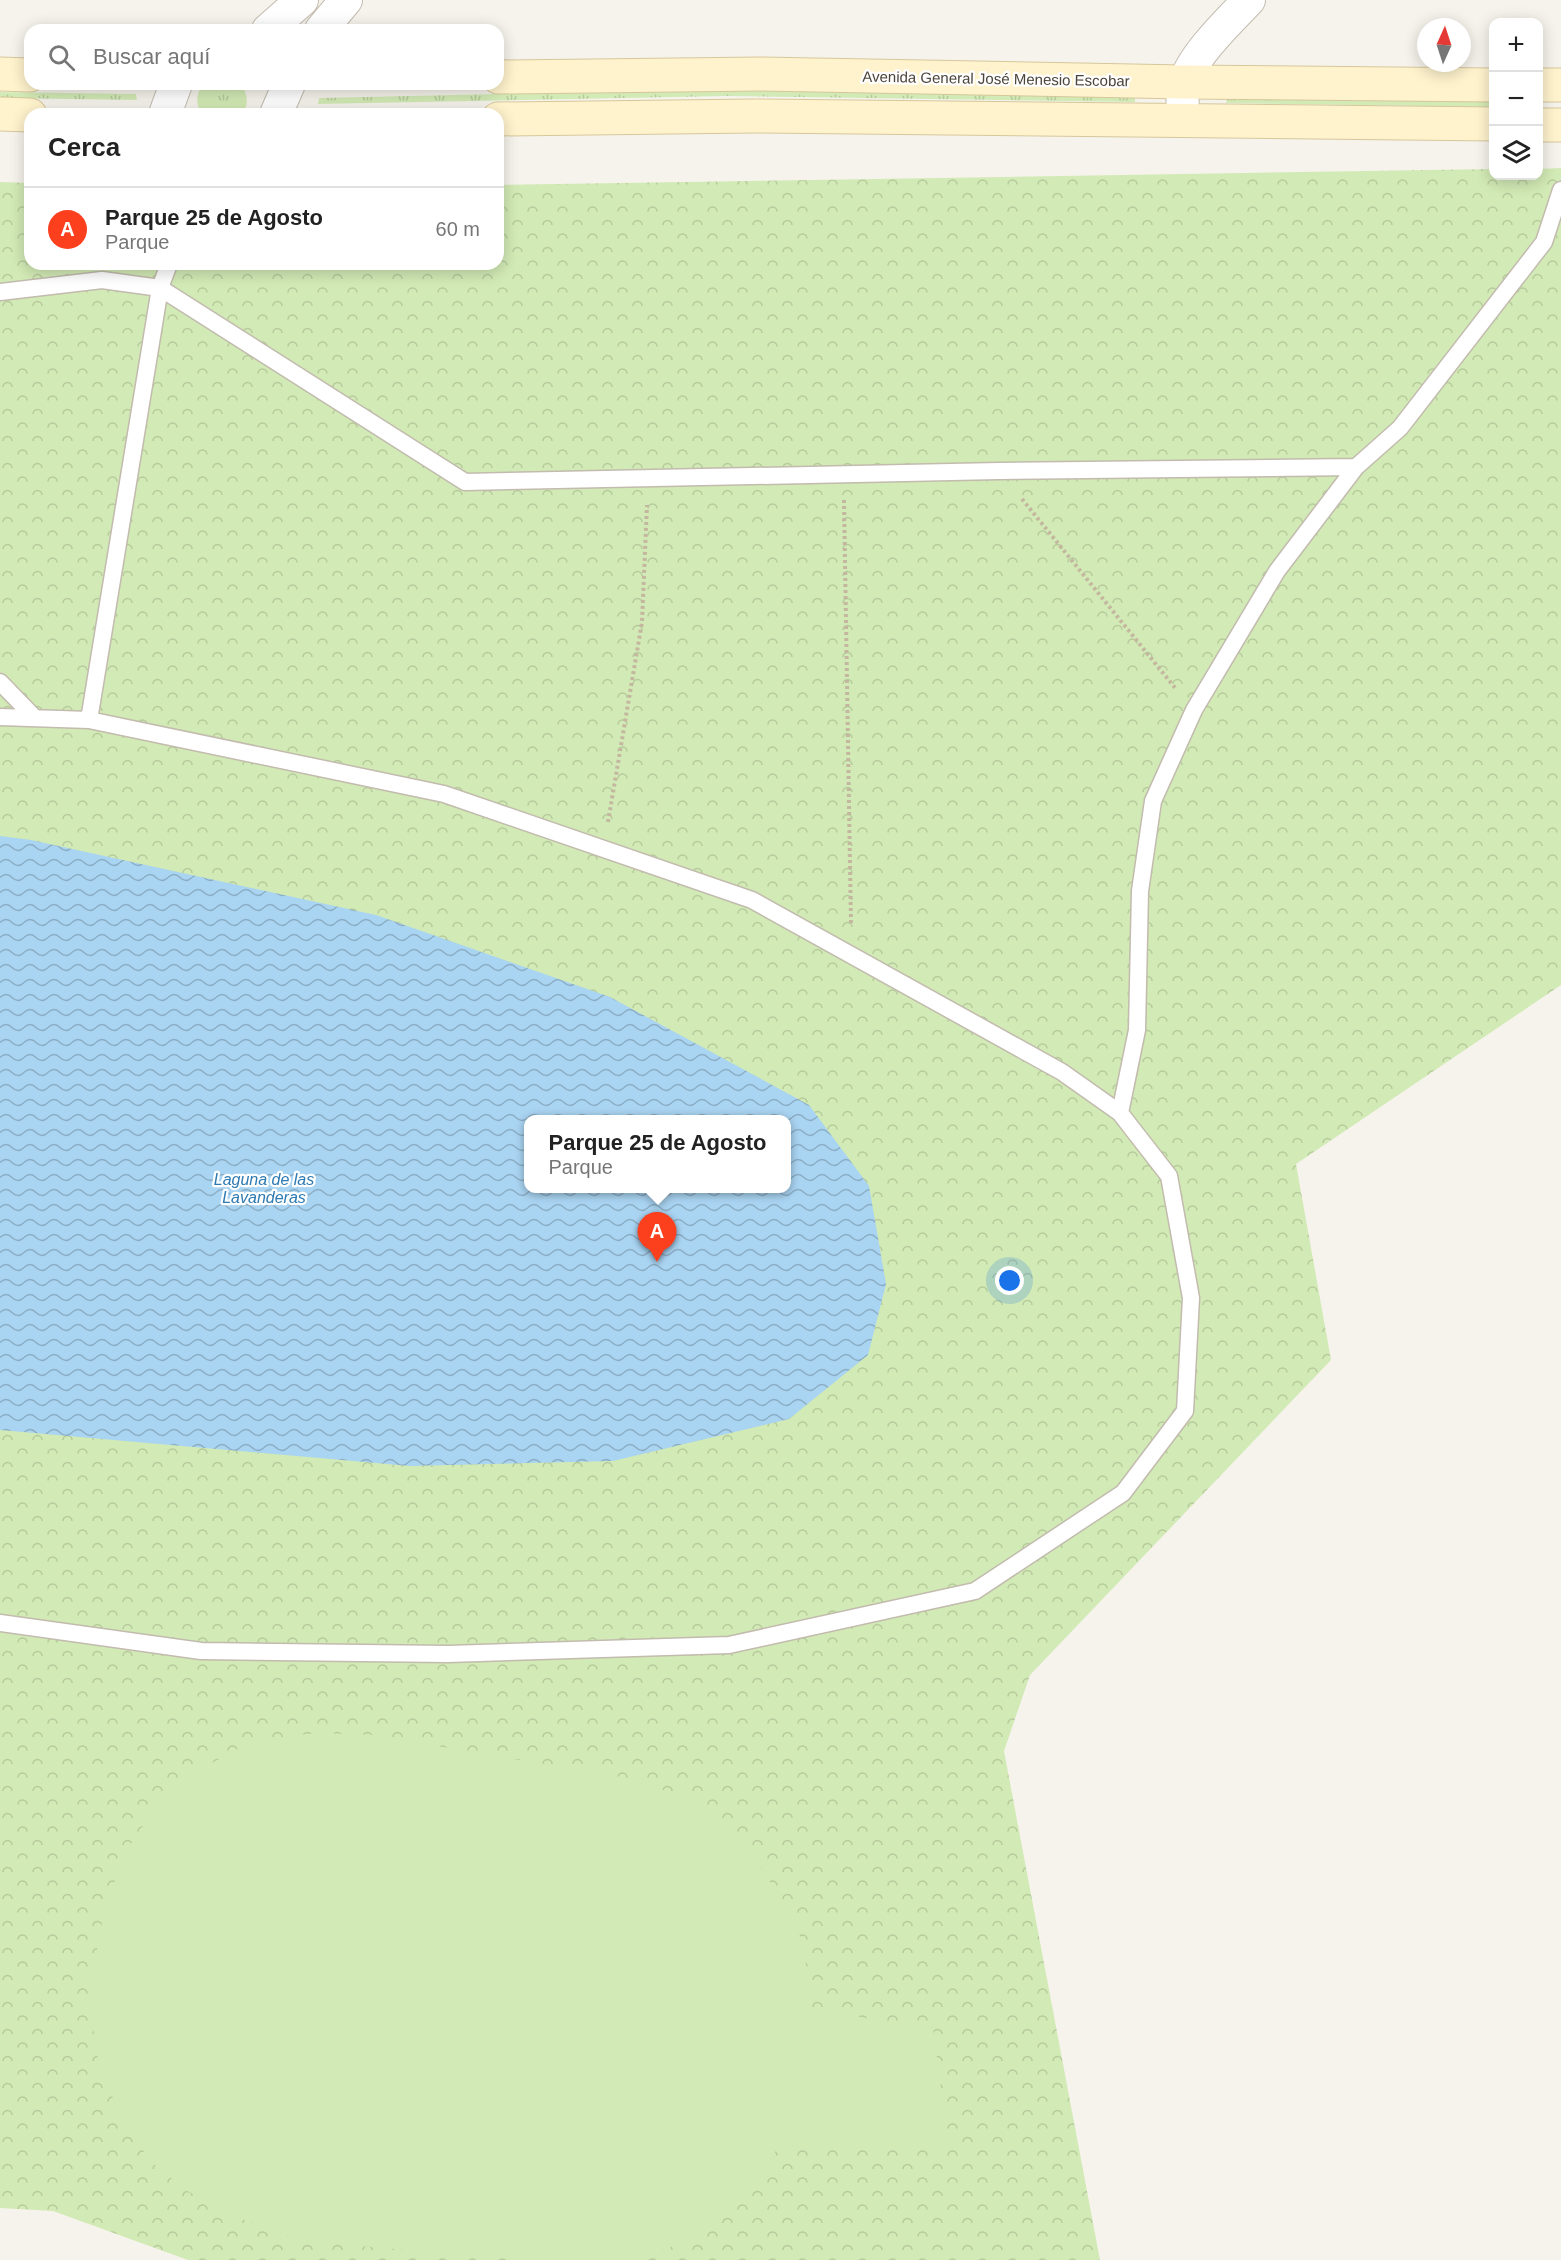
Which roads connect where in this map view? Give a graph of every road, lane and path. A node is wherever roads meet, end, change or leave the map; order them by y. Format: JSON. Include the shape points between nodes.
{"nodes":[{"id":1,"x":302,"y":0,"type":"edge"},
{"id":2,"x":346,"y":0,"type":"edge"},
{"id":3,"x":1249,"y":0,"type":"edge"},
{"id":4,"x":275,"y":24,"type":"edge"},
{"id":5,"x":326,"y":24,"type":"edge"},
{"id":6,"x":0,"y":74,"type":"edge"},
{"id":7,"x":24,"y":75,"type":"edge"},
{"id":8,"x":504,"y":77,"type":"edge"},
{"id":9,"x":1184,"y":82,"type":"junction"},
{"id":10,"x":1489,"y":85,"type":"edge"},
{"id":11,"x":1543,"y":85,"type":"edge"},
{"id":12,"x":1561,"y":85,"type":"edge"},
{"id":13,"x":174,"y":90,"type":"edge"},
{"id":14,"x":286,"y":90,"type":"edge"},
{"id":15,"x":167,"y":108,"type":"edge"},
{"id":16,"x":279,"y":108,"type":"edge"},
{"id":17,"x":0,"y":114,"type":"edge"},
{"id":18,"x":24,"y":115,"type":"edge"},
{"id":19,"x":504,"y":119,"type":"edge"},
{"id":20,"x":1183,"y":120,"type":"junction"},
{"id":21,"x":1489,"y":124,"type":"edge"},
{"id":22,"x":1543,"y":125,"type":"edge"},
{"id":23,"x":1561,"y":125,"type":"edge"},
{"id":24,"x":1561,"y":190,"type":"edge"},
{"id":25,"x":167,"y":270,"type":"edge"},
{"id":26,"x":160,"y":288,"type":"junction"},
{"id":27,"x":0,"y":292,"type":"edge"},
{"id":28,"x":1356,"y":467,"type":"junction"},
{"id":29,"x":999,"y":471,"type":"junction"},
{"id":30,"x":843,"y":475,"type":"junction"},
{"id":31,"x":648,"y":479,"type":"junction"},
{"id":32,"x":0,"y":682,"type":"edge"},
{"id":33,"x":1194,"y":710,"type":"junction"},
{"id":34,"x":0,"y":717,"type":"edge"},
{"id":35,"x":34,"y":717,"type":"junction"},
{"id":36,"x":89,"y":720,"type":"junction"},
{"id":37,"x":604,"y":849,"type":"junction"},
{"id":38,"x":852,"y":955,"type":"junction"},
{"id":39,"x":1120,"y":1113,"type":"junction"},
{"id":40,"x":0,"y":1623,"type":"edge"}],
"edges":[{"from":1,"to":4,"type":"street"},
{"from":2,"to":5,"type":"street"},
{"from":3,"to":9,"type":"street","via":[[1218,33]]},
{"from":6,"to":7,"type":"main road"},
{"from":8,"to":9,"type":"main road","name":"Avenida General José Menesio Escobar","via":[[760,74]]},
{"from":9,"to":10,"type":"main road","name":"Avenida General José Menesio Escobar"},
{"from":9,"to":20,"type":"street"},
{"from":11,"to":12,"type":"main road"},
{"from":13,"to":15,"type":"street"},
{"from":14,"to":16,"type":"street"},
{"from":17,"to":18,"type":"main road"},
{"from":19,"to":20,"type":"main road","via":[[753,116]]},
{"from":20,"to":21,"type":"main road"},
{"from":22,"to":23,"type":"main road"},
{"from":24,"to":28,"type":"lane","via":[[1544,242],[1400,428]]},
{"from":25,"to":26,"type":"lane"},
{"from":26,"to":27,"type":"lane","via":[[102,280]]},
{"from":26,"to":31,"type":"lane","via":[[465,482]]},
{"from":26,"to":36,"type":"lane"},
{"from":28,"to":29,"type":"lane"},
{"from":28,"to":33,"type":"lane","via":[[1277,572]]},
{"from":29,"to":30,"type":"lane"},
{"from":29,"to":33,"type":"path"},
{"from":30,"to":31,"type":"lane"},
{"from":30,"to":38,"type":"path"},
{"from":31,"to":37,"type":"path","via":[[642,622]]},
{"from":32,"to":35,"type":"lane"},
{"from":33,"to":39,"type":"lane","via":[[1153,801],[1140,891],[1137,1030]]},
{"from":34,"to":35,"type":"lane"},
{"from":35,"to":36,"type":"lane"},
{"from":36,"to":37,"type":"lane","via":[[444,794]]},
{"from":37,"to":38,"type":"lane","via":[[752,900]]},
{"from":38,"to":39,"type":"lane","via":[[1062,1072]]},
{"from":39,"to":40,"type":"lane","via":[[1169,1176],[1191,1298],[1185,1411],[1124,1493],[975,1591],[729,1645],[448,1654],[201,1651]]}]}
